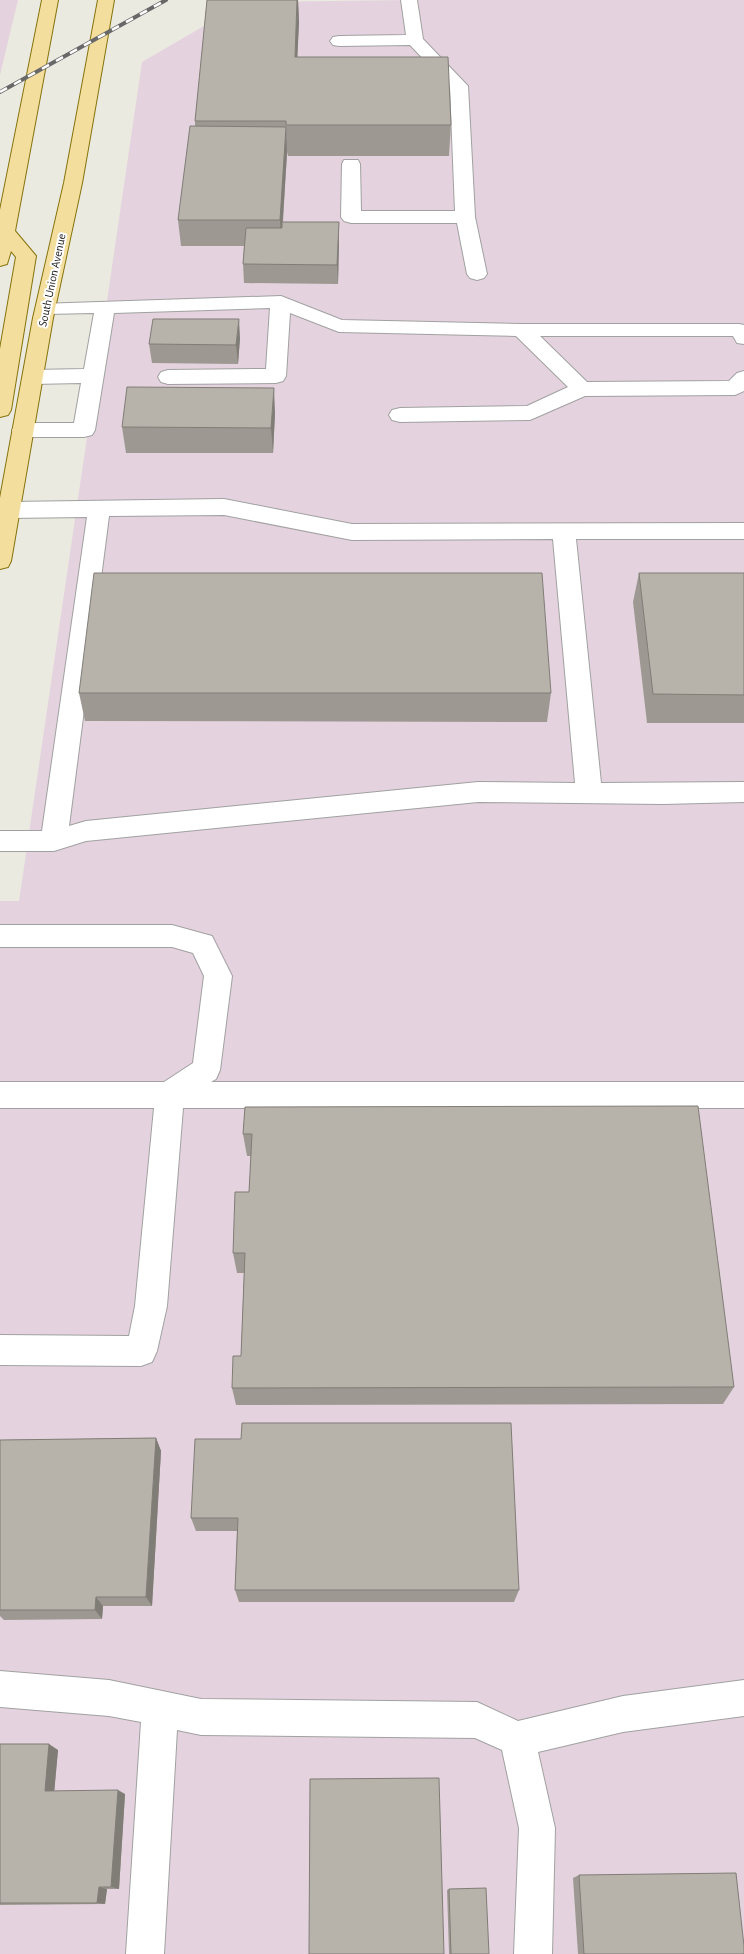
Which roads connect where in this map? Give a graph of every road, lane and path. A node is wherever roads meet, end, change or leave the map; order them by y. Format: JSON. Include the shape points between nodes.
{"nodes":[{"id":1,"x":50,"y":0,"type":"edge"},
{"id":2,"x":106,"y":0,"type":"edge"},
{"id":3,"x":410,"y":0,"type":"edge"},
{"id":4,"x":415,"y":40,"type":"junction"},
{"id":5,"x":340,"y":41,"type":"dead end"},
{"id":6,"x":351,"y":164,"type":"dead end"},
{"id":7,"x":465,"y":217,"type":"junction"},
{"id":8,"x":6,"y":232,"type":"junction"},
{"id":9,"x":0,"y":260,"type":"edge"},
{"id":10,"x":477,"y":274,"type":"dead end"},
{"id":11,"x":281,"y":302,"type":"junction"},
{"id":12,"x":105,"y":306,"type":"junction"},
{"id":13,"x":46,"y":308,"type":"junction"},
{"id":14,"x":521,"y":330,"type":"junction"},
{"id":15,"x":744,"y":338,"type":"edge"},
{"id":16,"x":93,"y":376,"type":"junction"},
{"id":17,"x":33,"y":377,"type":"junction"},
{"id":18,"x":168,"y":377,"type":"dead end"},
{"id":19,"x":744,"y":378,"type":"edge"},
{"id":20,"x":582,"y":388,"type":"junction"},
{"id":21,"x":0,"y":410,"type":"edge"},
{"id":22,"x":400,"y":415,"type":"dead end"},
{"id":23,"x":0,"y":422,"type":"edge"},
{"id":24,"x":23,"y":430,"type":"junction"},
{"id":25,"x":99,"y":509,"type":"junction"},
{"id":26,"x":9,"y":510,"type":"junction"},
{"id":27,"x":564,"y":531,"type":"junction"},
{"id":28,"x":744,"y":531,"type":"edge"},
{"id":29,"x":0,"y":561,"type":"edge"},
{"id":30,"x":744,"y":792,"type":"edge"},
{"id":31,"x":589,"y":793,"type":"junction"},
{"id":32,"x":0,"y":841,"type":"edge"},
{"id":33,"x":54,"y":841,"type":"junction"},
{"id":34,"x":0,"y":936,"type":"edge"},
{"id":35,"x":170,"y":1094,"type":"junction"},
{"id":36,"x":0,"y":1095,"type":"edge"},
{"id":37,"x":744,"y":1095,"type":"edge"},
{"id":38,"x":0,"y":1350,"type":"edge"},
{"id":39,"x":0,"y":1689,"type":"edge"},
{"id":40,"x":744,"y":1698,"type":"edge"},
{"id":41,"x":160,"y":1708,"type":"junction"},
{"id":42,"x":517,"y":1739,"type":"junction"},
{"id":43,"x":144,"y":1954,"type":"edge"},
{"id":44,"x":534,"y":1954,"type":"edge"}],
"edges":[{"from":1,"to":8,"type":"main road"},
{"from":2,"to":13,"type":"main road","name":"South Union Avenue","via":[[73,183]]},
{"from":3,"to":4,"type":"lane"},
{"from":4,"to":5,"type":"lane"},
{"from":4,"to":7,"type":"lane","via":[[459,86]]},
{"from":6,"to":7,"type":"lane","via":[[351,217]]},
{"from":7,"to":10,"type":"lane"},
{"from":8,"to":9,"type":"main road"},
{"from":8,"to":21,"type":"main road","via":[[26,256]]},
{"from":11,"to":12,"type":"lane"},
{"from":11,"to":14,"type":"lane","via":[[339,326]]},
{"from":11,"to":18,"type":"lane","via":[[276,376]]},
{"from":12,"to":13,"type":"lane"},
{"from":12,"to":16,"type":"lane"},
{"from":13,"to":17,"type":"main road","name":"South Union Avenue"},
{"from":14,"to":15,"type":"lane","via":[[738,330]]},
{"from":14,"to":20,"type":"lane"},
{"from":16,"to":17,"type":"lane"},
{"from":16,"to":24,"type":"lane","via":[[84,430]]},
{"from":17,"to":24,"type":"main road","name":"South Union Avenue"},
{"from":19,"to":20,"type":"lane","via":[[735,388]]},
{"from":20,"to":22,"type":"lane","via":[[530,413]]},
{"from":23,"to":24,"type":"main road","via":[[6,427]]},
{"from":24,"to":26,"type":"main road","name":"South Union Avenue"},
{"from":25,"to":26,"type":"lane"},
{"from":25,"to":27,"type":"lane","via":[[224,507],[352,532]]},
{"from":25,"to":33,"type":"lane"},
{"from":26,"to":29,"type":"main road","name":"South Union Avenue"},
{"from":27,"to":28,"type":"lane"},
{"from":27,"to":31,"type":"lane"},
{"from":30,"to":31,"type":"lane"},
{"from":31,"to":33,"type":"lane","via":[[478,792],[86,831]]},
{"from":32,"to":33,"type":"lane"},
{"from":34,"to":35,"type":"lane","via":[[172,936],[202,944],[218,976],[206,1070]]},
{"from":35,"to":36,"type":"lane"},
{"from":35,"to":37,"type":"lane"},
{"from":35,"to":38,"type":"lane","via":[[151,1306],[141,1351]]},
{"from":39,"to":41,"type":"lane","via":[[109,1698]]},
{"from":40,"to":42,"type":"lane","via":[[623,1714]]},
{"from":41,"to":42,"type":"lane","via":[[201,1717],[477,1720]]},
{"from":41,"to":43,"type":"lane"},
{"from":42,"to":44,"type":"lane","via":[[538,1828]]}]}
